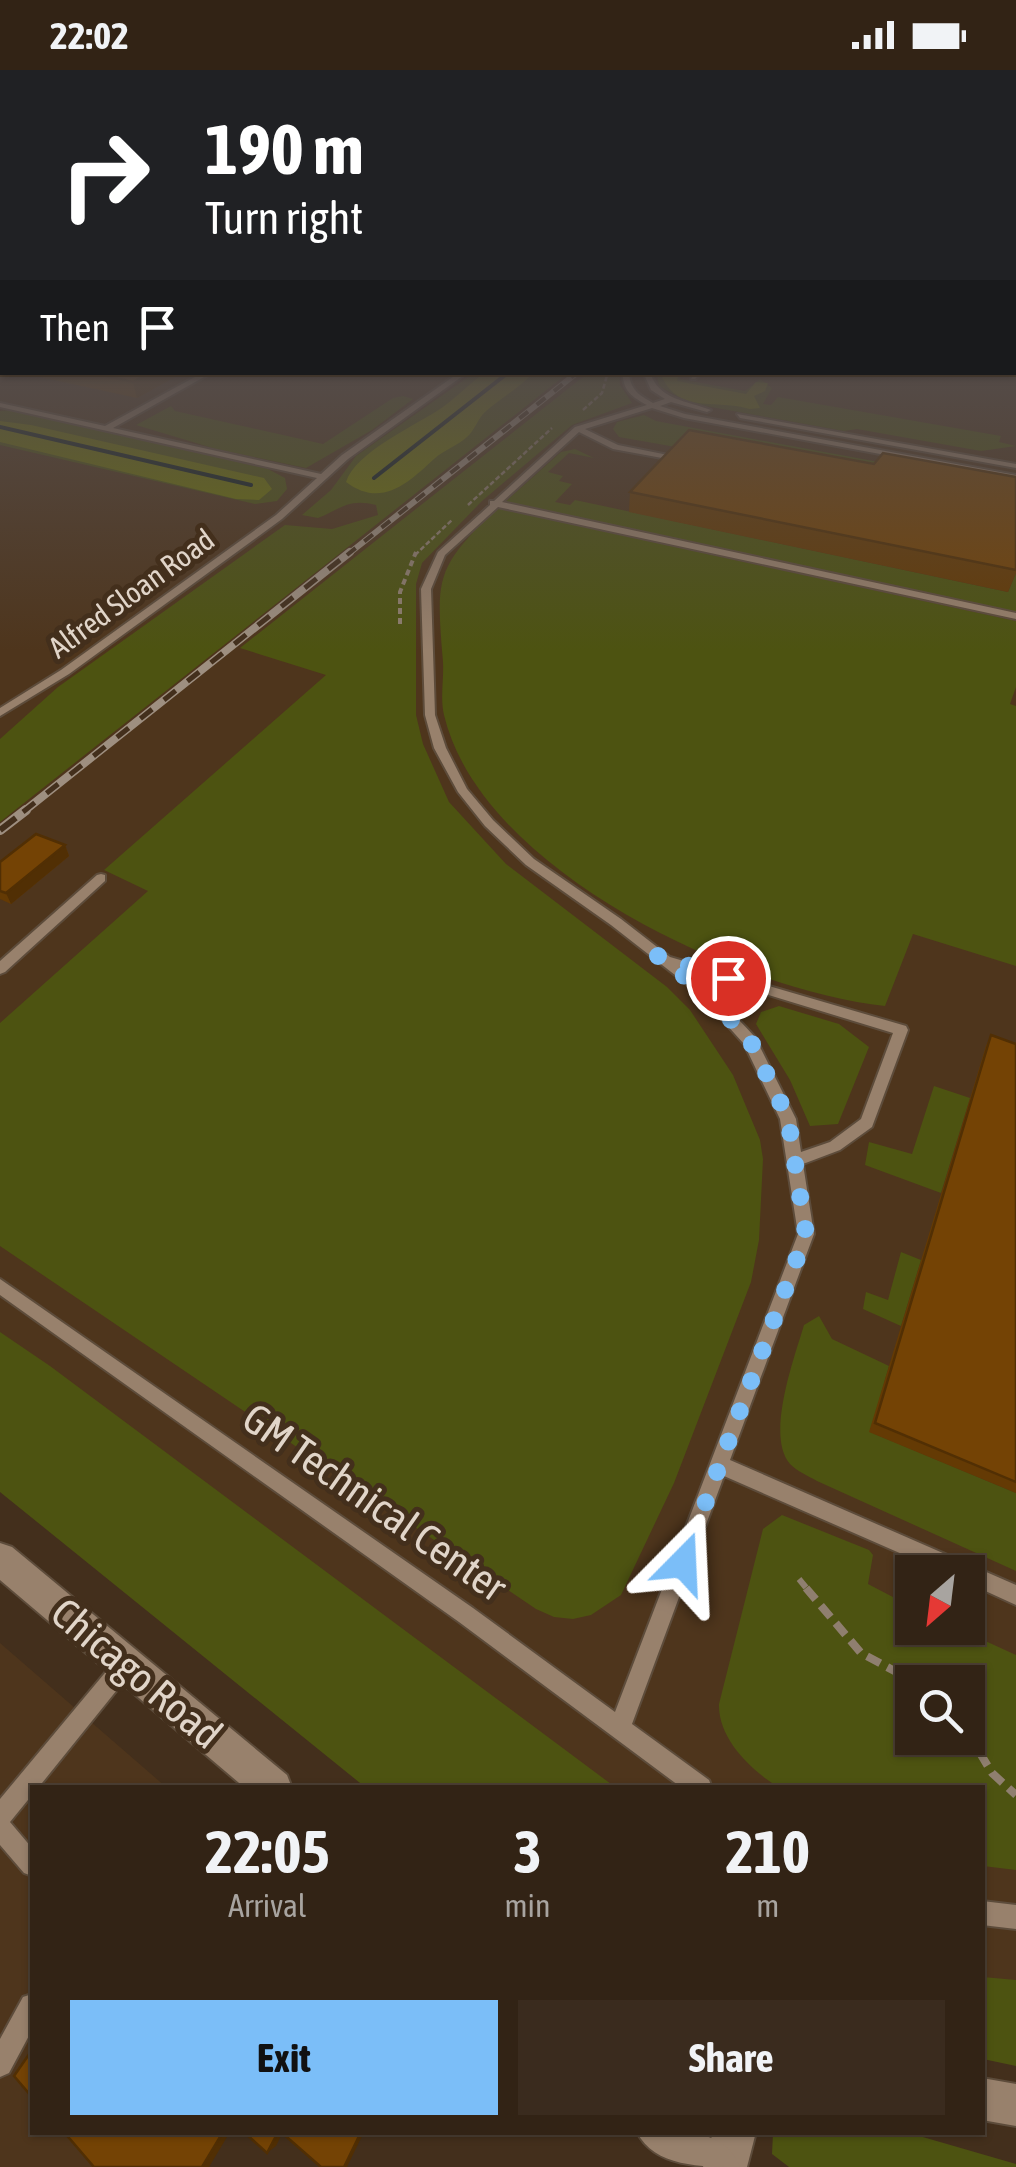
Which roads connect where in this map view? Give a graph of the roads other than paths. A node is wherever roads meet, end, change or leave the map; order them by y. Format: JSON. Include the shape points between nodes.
{"nodes":[{"id":1,"x":221,"y":455,"type":"edge"},
{"id":2,"x":347,"y":455,"type":"edge"},
{"id":3,"x":548,"y":455,"type":"edge"},
{"id":4,"x":653,"y":455,"type":"edge"},
{"id":5,"x":896,"y":455,"type":"edge"},
{"id":6,"x":939,"y":455,"type":"edge"},
{"id":7,"x":957,"y":455,"type":"edge"},
{"id":8,"x":1016,"y":457,"type":"edge"},
{"id":9,"x":670,"y":458,"type":"edge"},
{"id":10,"x":988,"y":460,"type":"junction"},
{"id":11,"x":935,"y":462,"type":"junction"},
{"id":12,"x":1016,"y":466,"type":"edge"},
{"id":13,"x":1016,"y":477,"type":"edge"},
{"id":14,"x":323,"y":478,"type":"junction"},
{"id":15,"x":493,"y":503,"type":"junction"},
{"id":16,"x":1016,"y":616,"type":"edge"},
{"id":17,"x":0,"y":702,"type":"edge"},
{"id":18,"x":14,"y":707,"type":"junction"},
{"id":19,"x":0,"y":712,"type":"edge"},
{"id":20,"x":0,"y":723,"type":"edge"},
{"id":21,"x":101,"y":878,"type":"dead end"},
{"id":22,"x":658,"y":956,"type":"junction"},
{"id":23,"x":0,"y":969,"type":"edge"},
{"id":24,"x":796,"y":1160,"type":"junction"},
{"id":25,"x":0,"y":1286,"type":"edge"},
{"id":26,"x":721,"y":1465,"type":"junction"},
{"id":27,"x":925,"y":1555,"type":"edge"},
{"id":28,"x":2,"y":1565,"type":"edge"},
{"id":29,"x":985,"y":1581,"type":"edge"},
{"id":30,"x":1016,"y":1595,"type":"edge"},
{"id":31,"x":126,"y":1664,"type":"junction"},
{"id":32,"x":620,"y":1727,"type":"junction"},
{"id":33,"x":270,"y":1785,"type":"edge"},
{"id":34,"x":696,"y":1785,"type":"edge"},
{"id":35,"x":0,"y":1817,"type":"edge"},
{"id":36,"x":0,"y":1827,"type":"edge"},
{"id":37,"x":30,"y":1863,"type":"edge"},
{"id":38,"x":30,"y":2010,"type":"edge"},
{"id":39,"x":0,"y":2064,"type":"edge"},
{"id":40,"x":985,"y":2100,"type":"edge"},
{"id":41,"x":1016,"y":2105,"type":"edge"},
{"id":42,"x":663,"y":2135,"type":"edge"},
{"id":43,"x":734,"y":2135,"type":"edge"},
{"id":44,"x":722,"y":2167,"type":"edge"}],
"edges":[{"from":1,"to":14,"type":"lane"},
{"from":2,"to":14,"type":"lane","name":"Alfred Sloan Road"},
{"from":3,"to":15,"type":"lane"},
{"from":4,"to":9,"type":"lane"},
{"from":5,"to":11,"type":"lane"},
{"from":6,"to":11,"type":"lane"},
{"from":7,"to":10,"type":"lane"},
{"from":8,"to":10,"type":"lane"},
{"from":10,"to":12,"type":"lane"},
{"from":11,"to":13,"type":"lane"},
{"from":14,"to":18,"type":"lane","name":"Alfred Sloan Road","via":[[279,517]]},
{"from":15,"to":16,"type":"lane"},
{"from":15,"to":22,"type":"lane","via":[[440,554],[428,578],[430,715],[440,748],[462,790],[530,862]]},
{"from":17,"to":18,"type":"lane"},
{"from":18,"to":19,"type":"lane","name":"Alfred Sloan Road"},
{"from":18,"to":20,"type":"lane","name":"Alfred Sloan Road"},
{"from":21,"to":23,"type":"lane"},
{"from":22,"to":24,"type":"lane","via":[[703,990],[750,1040],[788,1118]]},
{"from":22,"to":24,"type":"lane","via":[[901,1030],[868,1124]]},
{"from":24,"to":26,"type":"lane","via":[[806,1234]]},
{"from":25,"to":32,"type":"lane","name":"GM Technical Center"},
{"from":26,"to":27,"type":"lane"},
{"from":26,"to":32,"type":"lane"},
{"from":28,"to":31,"type":"main road","name":"Chicago Road"},
{"from":29,"to":30,"type":"lane"},
{"from":31,"to":33,"type":"main road","name":"Chicago Road"},
{"from":31,"to":35,"type":"lane"},
{"from":32,"to":34,"type":"lane","name":"GM Technical Center"},
{"from":36,"to":37,"type":"lane"},
{"from":38,"to":39,"type":"lane"},
{"from":40,"to":41,"type":"main road"},
{"from":42,"to":44,"type":"main road"},
{"from":43,"to":44,"type":"main road"}]}
